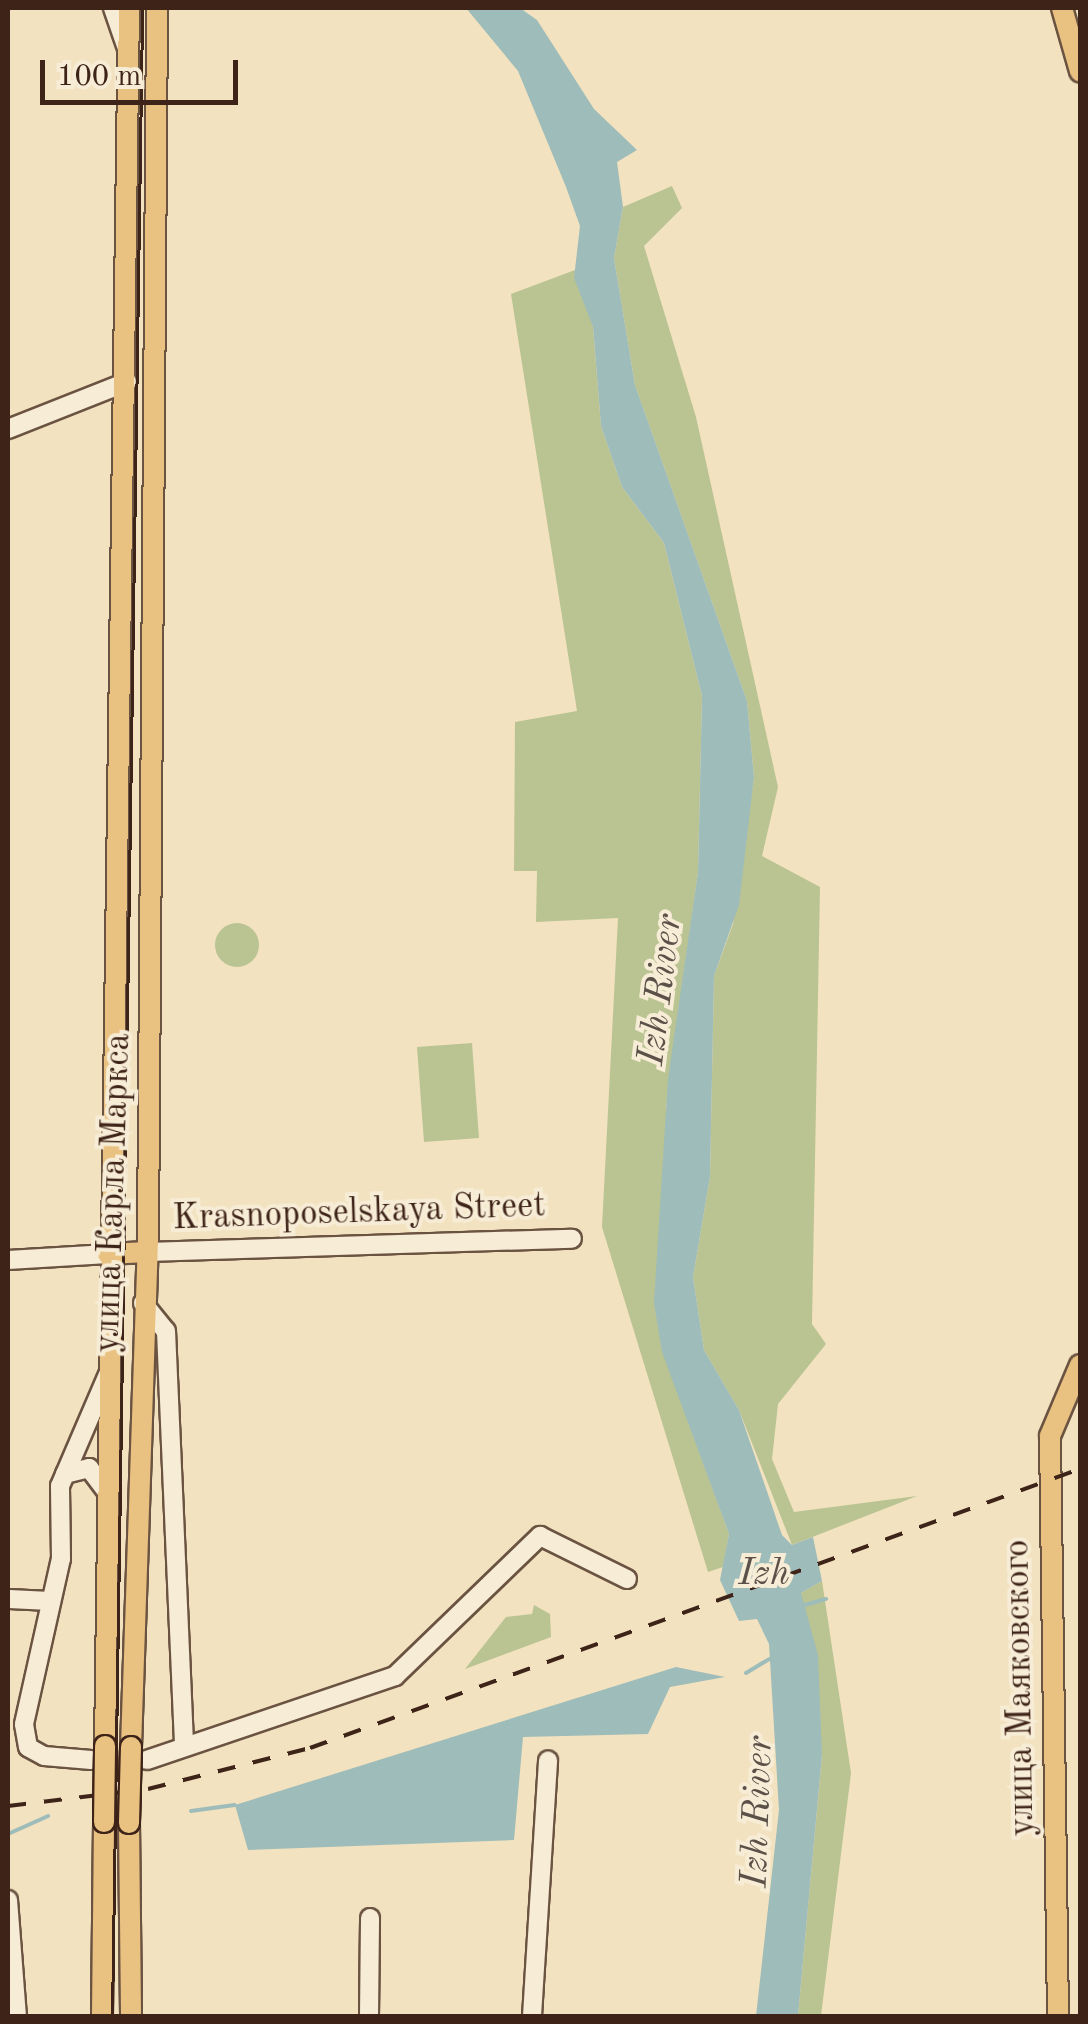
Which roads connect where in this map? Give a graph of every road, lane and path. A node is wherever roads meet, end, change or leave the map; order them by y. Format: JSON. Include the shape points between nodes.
{"nodes":[{"id":1,"x":113,"y":8,"type":"edge"},
{"id":2,"x":129,"y":8,"type":"edge"},
{"id":3,"x":157,"y":8,"type":"edge"},
{"id":4,"x":1062,"y":8,"type":"edge"},
{"id":5,"x":130,"y":56,"type":"junction"},
{"id":6,"x":1080,"y":71,"type":"edge"},
{"id":7,"x":156,"y":372,"type":"junction"},
{"id":8,"x":127,"y":382,"type":"junction"},
{"id":9,"x":8,"y":429,"type":"edge"},
{"id":10,"x":572,"y":1239,"type":"dead end"},
{"id":11,"x":148,"y":1252,"type":"junction"},
{"id":12,"x":108,"y":1254,"type":"junction"},
{"id":13,"x":8,"y":1260,"type":"edge"},
{"id":14,"x":143,"y":1302,"type":"junction"},
{"id":15,"x":1080,"y":1365,"type":"edge"},
{"id":16,"x":111,"y":1366,"type":"junction"},
{"id":17,"x":65,"y":1474,"type":"junction"},
{"id":18,"x":109,"y":1500,"type":"junction"},
{"id":19,"x":627,"y":1579,"type":"dead end"},
{"id":20,"x":8,"y":1599,"type":"edge"},
{"id":21,"x":51,"y":1600,"type":"junction"},
{"id":22,"x":184,"y":1746,"type":"junction"},
{"id":23,"x":28,"y":1747,"type":"junction"},
{"id":24,"x":8,"y":1753,"type":"edge"},
{"id":25,"x":98,"y":1753,"type":"junction"},
{"id":26,"x":139,"y":1754,"type":"junction"},
{"id":27,"x":548,"y":1760,"type":"dead end"},
{"id":28,"x":8,"y":1900,"type":"edge"},
{"id":29,"x":370,"y":1918,"type":"dead end"},
{"id":30,"x":17,"y":2016,"type":"edge"},
{"id":31,"x":102,"y":2016,"type":"edge"},
{"id":32,"x":131,"y":2016,"type":"edge"},
{"id":33,"x":369,"y":2016,"type":"edge"},
{"id":34,"x":532,"y":2016,"type":"edge"},
{"id":35,"x":1058,"y":2016,"type":"edge"}],
"edges":[{"from":1,"to":5,"type":"street"},
{"from":2,"to":5,"type":"main road","name":"улица Карла Маркса"},
{"from":3,"to":7,"type":"main road","name":"улица Карла Маркса"},
{"from":4,"to":6,"type":"main road"},
{"from":5,"to":8,"type":"main road","name":"улица Карла Маркса"},
{"from":7,"to":8,"type":"main road"},
{"from":7,"to":11,"type":"main road","name":"улица Карла Маркса"},
{"from":8,"to":9,"type":"street"},
{"from":8,"to":12,"type":"main road","name":"улица Карла Маркса"},
{"from":10,"to":11,"type":"street","name":"Krasnoposelskaya Street"},
{"from":11,"to":12,"type":"main road"},
{"from":11,"to":14,"type":"main road","name":"улица Карла Маркса"},
{"from":12,"to":13,"type":"street"},
{"from":12,"to":16,"type":"main road","name":"улица Карла Маркса"},
{"from":14,"to":22,"type":"street","via":[[166,1332]]},
{"from":14,"to":26,"type":"main road","name":"улица Карла Маркса"},
{"from":15,"to":35,"type":"main road","name":"улица Маяковского","via":[[1050,1436]]},
{"from":16,"to":17,"type":"street"},
{"from":16,"to":18,"type":"main road","name":"улица Карла Маркса"},
{"from":17,"to":18,"type":"street","via":[[99,1473]]},
{"from":17,"to":21,"type":"street"},
{"from":18,"to":25,"type":"main road","name":"улица Карла Маркса"},
{"from":19,"to":22,"type":"street","via":[[540,1536],[395,1676]]},
{"from":20,"to":21,"type":"street"},
{"from":21,"to":23,"type":"street","via":[[24,1724]]},
{"from":22,"to":26,"type":"street"},
{"from":23,"to":24,"type":"street"},
{"from":23,"to":25,"type":"street"},
{"from":25,"to":31,"type":"main road","name":"улица Карла Маркса","bridge":true},
{"from":26,"to":32,"type":"main road","name":"улица Карла Маркса","bridge":true,"via":[[128,1823]]},
{"from":27,"to":34,"type":"street"},
{"from":28,"to":30,"type":"street"},
{"from":29,"to":33,"type":"street"}]}
